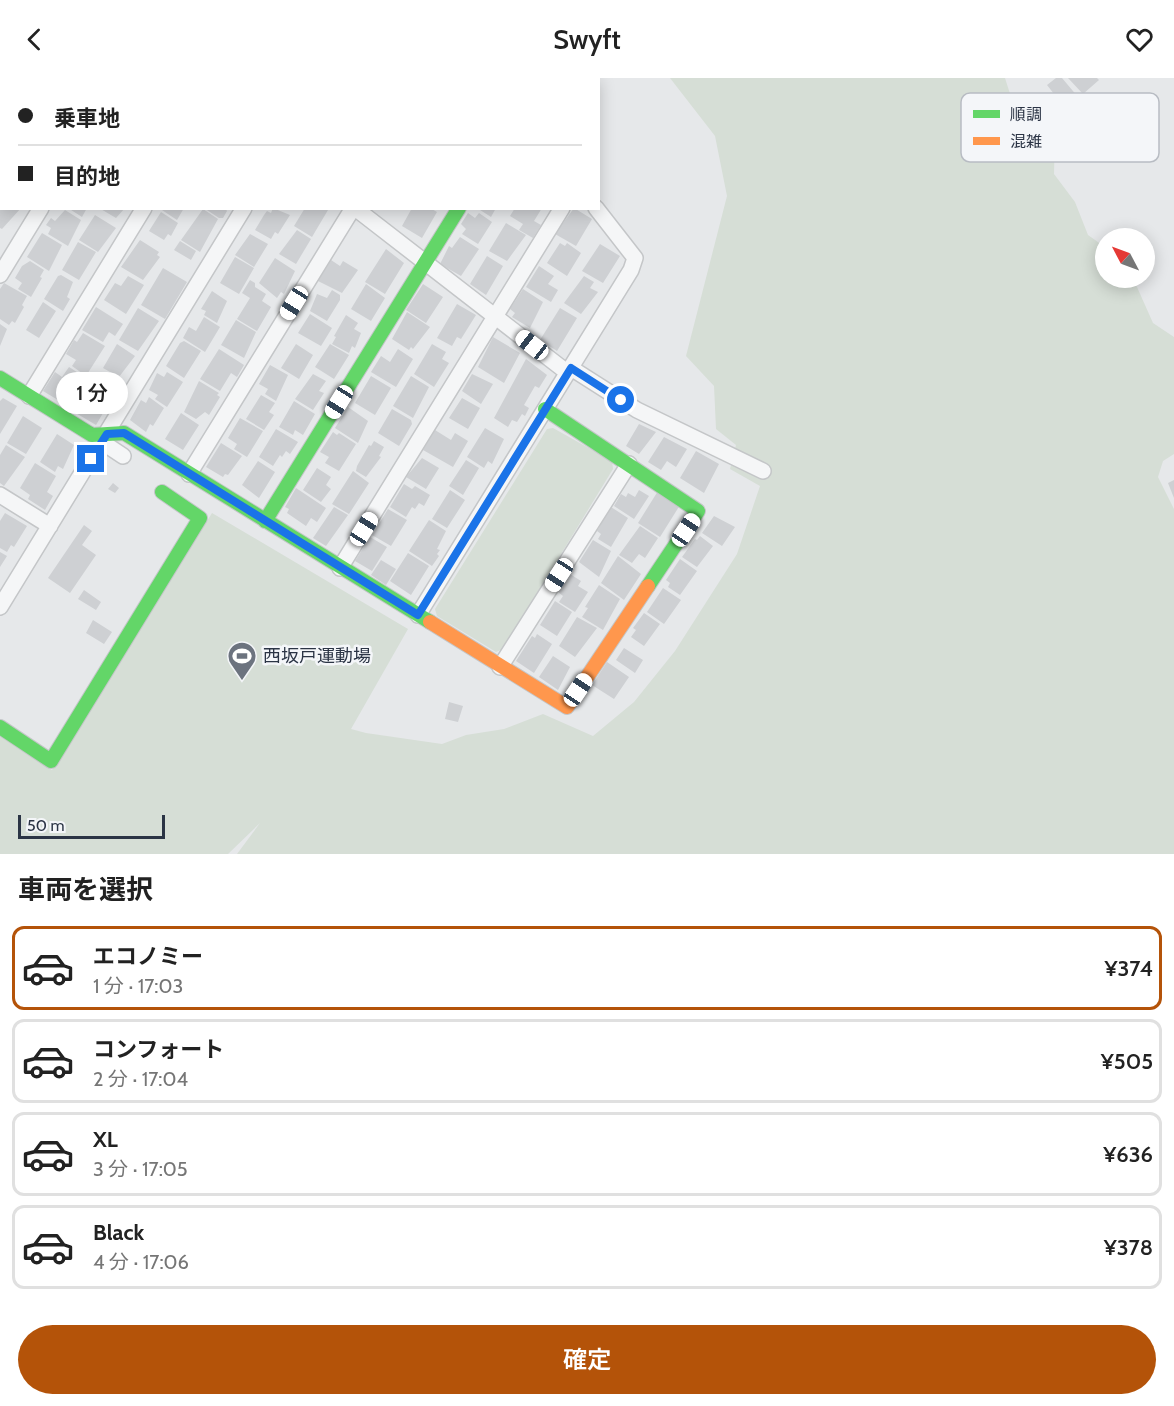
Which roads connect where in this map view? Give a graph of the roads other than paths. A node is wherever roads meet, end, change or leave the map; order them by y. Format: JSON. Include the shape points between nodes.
{"nodes":[{"id":1,"x":40,"y":210,"type":"edge"},
{"id":2,"x":143,"y":210,"type":"edge"},
{"id":3,"x":243,"y":210,"type":"edge"},
{"id":4,"x":353,"y":210,"type":"edge"},
{"id":5,"x":357,"y":210,"type":"edge"},
{"id":6,"x":458,"y":210,"type":"edge"},
{"id":7,"x":561,"y":210,"type":"edge"},
{"id":8,"x":598,"y":210,"type":"edge"},
{"id":9,"x":425,"y":263,"type":"junction"},
{"id":10,"x":0,"y":276,"type":"edge"},
{"id":11,"x":496,"y":317,"type":"junction"},
{"id":12,"x":570,"y":371,"type":"junction"},
{"id":13,"x":0,"y":378,"type":"edge"},
{"id":14,"x":29,"y":396,"type":"junction"},
{"id":15,"x":545,"y":409,"type":"junction"},
{"id":16,"x":104,"y":438,"type":"junction"},
{"id":17,"x":123,"y":456,"type":"dead end"},
{"id":18,"x":629,"y":464,"type":"junction"},
{"id":19,"x":763,"y":471,"type":"dead end"},
{"id":20,"x":189,"y":474,"type":"junction"},
{"id":21,"x":162,"y":492,"type":"dead end"},
{"id":22,"x":0,"y":495,"type":"edge"},
{"id":23,"x":265,"y":521,"type":"junction"},
{"id":24,"x":50,"y":526,"type":"junction"},
{"id":25,"x":340,"y":568,"type":"junction"},
{"id":26,"x":1,"y":602,"type":"edge"},
{"id":27,"x":418,"y":615,"type":"junction"},
{"id":28,"x":500,"y":667,"type":"junction"},
{"id":29,"x":0,"y":727,"type":"edge"}],
"edges":[{"from":1,"to":10,"type":"street"},
{"from":2,"to":14,"type":"street"},
{"from":3,"to":16,"type":"street"},
{"from":4,"to":20,"type":"street"},
{"from":5,"to":9,"type":"street"},
{"from":6,"to":9,"type":"street"},
{"from":7,"to":11,"type":"street"},
{"from":8,"to":12,"type":"street","via":[[635,258]]},
{"from":9,"to":11,"type":"street"},
{"from":9,"to":23,"type":"street"},
{"from":11,"to":12,"type":"street"},
{"from":11,"to":25,"type":"street"},
{"from":12,"to":15,"type":"street"},
{"from":12,"to":19,"type":"street","via":[[637,410]]},
{"from":13,"to":14,"type":"street"},
{"from":14,"to":16,"type":"street","via":[[92,435]]},
{"from":15,"to":18,"type":"street"},
{"from":15,"to":27,"type":"street"},
{"from":16,"to":17,"type":"street"},
{"from":16,"to":20,"type":"street","via":[[124,433]]},
{"from":16,"to":24,"type":"street"},
{"from":18,"to":28,"type":"street"},
{"from":18,"to":28,"type":"street","via":[[698,511],[567,706]]},
{"from":20,"to":23,"type":"street"},
{"from":21,"to":29,"type":"street","via":[[200,518],[51,761]]},
{"from":22,"to":24,"type":"street"},
{"from":23,"to":25,"type":"street"},
{"from":24,"to":26,"type":"street"},
{"from":25,"to":27,"type":"street"},
{"from":27,"to":28,"type":"street"}]}
